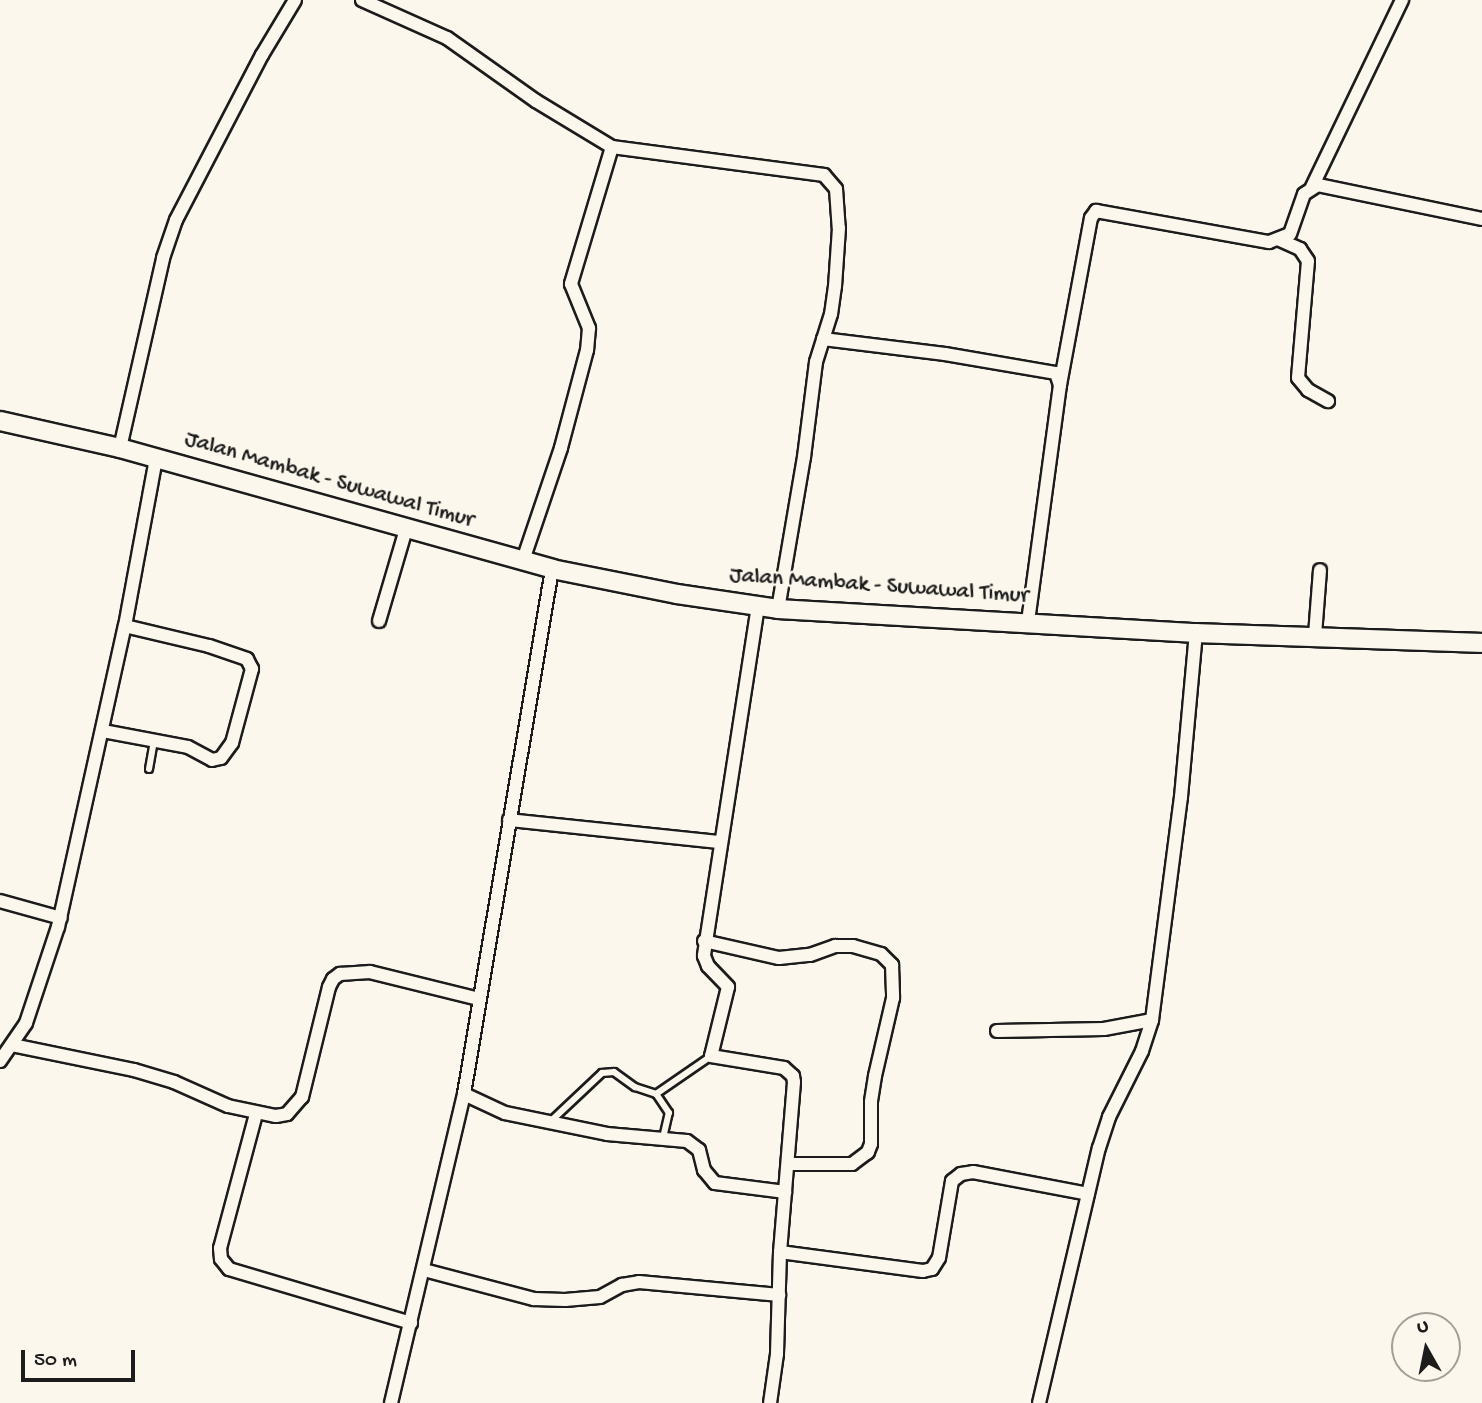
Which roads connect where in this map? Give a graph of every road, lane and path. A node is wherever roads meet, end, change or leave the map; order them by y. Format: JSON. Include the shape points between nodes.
{"nodes":[{"id":1,"x":295,"y":0,"type":"edge"},
{"id":2,"x":362,"y":0,"type":"edge"},
{"id":3,"x":1402,"y":0,"type":"edge"},
{"id":4,"x":612,"y":147,"type":"junction"},
{"id":5,"x":1311,"y":187,"type":"junction"},
{"id":6,"x":1482,"y":219,"type":"edge"},
{"id":7,"x":1280,"y":240,"type":"junction"},
{"id":8,"x":823,"y":339,"type":"junction"},
{"id":9,"x":1060,"y":385,"type":"junction"},
{"id":10,"x":1328,"y":401,"type":"dead end"},
{"id":11,"x":0,"y":421,"type":"edge"},
{"id":12,"x":120,"y":448,"type":"junction"},
{"id":13,"x":156,"y":458,"type":"junction"},
{"id":14,"x":406,"y":529,"type":"junction"},
{"id":15,"x":523,"y":560,"type":"junction"},
{"id":16,"x":552,"y":569,"type":"junction"},
{"id":17,"x":1320,"y":570,"type":"dead end"},
{"id":18,"x":758,"y":606,"type":"junction"},
{"id":19,"x":778,"y":608,"type":"junction"},
{"id":20,"x":379,"y":621,"type":"dead end"},
{"id":21,"x":1028,"y":622,"type":"junction"},
{"id":22,"x":125,"y":626,"type":"junction"},
{"id":23,"x":1196,"y":633,"type":"junction"},
{"id":24,"x":1315,"y":635,"type":"junction"},
{"id":25,"x":1482,"y":643,"type":"edge"},
{"id":26,"x":103,"y":731,"type":"junction"},
{"id":27,"x":154,"y":741,"type":"junction"},
{"id":28,"x":149,"y":769,"type":"dead end"},
{"id":29,"x":509,"y":820,"type":"junction"},
{"id":30,"x":720,"y":842,"type":"junction"},
{"id":31,"x":0,"y":901,"type":"edge"},
{"id":32,"x":61,"y":918,"type":"junction"},
{"id":33,"x":704,"y":941,"type":"junction"},
{"id":34,"x":479,"y":999,"type":"junction"},
{"id":35,"x":1152,"y":1020,"type":"junction"},
{"id":36,"x":997,"y":1031,"type":"dead end"},
{"id":37,"x":12,"y":1045,"type":"junction"},
{"id":38,"x":711,"y":1056,"type":"junction"},
{"id":39,"x":0,"y":1061,"type":"edge"},
{"id":40,"x":464,"y":1094,"type":"junction"},
{"id":41,"x":656,"y":1094,"type":"junction"},
{"id":42,"x":256,"y":1114,"type":"junction"},
{"id":43,"x":550,"y":1122,"type":"junction"},
{"id":44,"x":663,"y":1138,"type":"junction"},
{"id":45,"x":788,"y":1164,"type":"junction"},
{"id":46,"x":785,"y":1192,"type":"junction"},
{"id":47,"x":1088,"y":1194,"type":"junction"},
{"id":48,"x":780,"y":1252,"type":"junction"},
{"id":49,"x":424,"y":1270,"type":"junction"},
{"id":50,"x":779,"y":1295,"type":"junction"},
{"id":51,"x":411,"y":1323,"type":"junction"},
{"id":52,"x":391,"y":1403,"type":"edge"},
{"id":53,"x":770,"y":1403,"type":"edge"},
{"id":54,"x":1039,"y":1403,"type":"edge"}],
"edges":[{"from":1,"to":12,"type":"street","via":[[176,220],[163,258]]},
{"from":2,"to":4,"type":"street","via":[[447,38],[536,101]]},
{"from":3,"to":5,"type":"street"},
{"from":4,"to":8,"type":"street","via":[[828,177],[838,201],[839,228],[835,286]]},
{"from":4,"to":15,"type":"street","via":[[571,284],[589,328],[587,350],[561,448]]},
{"from":5,"to":6,"type":"street","via":[[1351,190]]},
{"from":5,"to":7,"type":"street","via":[[1304,194],[1290,234]]},
{"from":7,"to":9,"type":"street","via":[[1269,242],[1094,213]]},
{"from":7,"to":10,"type":"street","via":[[1300,248],[1308,261],[1298,378]]},
{"from":8,"to":9,"type":"street","via":[[1053,370]]},
{"from":8,"to":19,"type":"street"},
{"from":9,"to":21,"type":"street"},
{"from":11,"to":12,"type":"street","name":"Jalan Mambak - Suwawal Timur"},
{"from":12,"to":13,"type":"street","name":"Jalan Mambak - Suwawal Timur"},
{"from":13,"to":14,"type":"street","name":"Jalan Mambak - Suwawal Timur"},
{"from":13,"to":22,"type":"street"},
{"from":14,"to":15,"type":"street","name":"Jalan Mambak - Suwawal Timur"},
{"from":14,"to":20,"type":"street"},
{"from":15,"to":16,"type":"street","name":"Jalan Mambak - Suwawal Timur"},
{"from":16,"to":18,"type":"street","name":"Jalan Mambak - Suwawal Timur"},
{"from":16,"to":29,"type":"street"},
{"from":17,"to":24,"type":"street"},
{"from":18,"to":19,"type":"street","name":"Jalan Mambak - Suwawal Timur"},
{"from":18,"to":30,"type":"street"},
{"from":19,"to":21,"type":"street","name":"Jalan Mambak - Suwawal Timur"},
{"from":21,"to":23,"type":"street","name":"Jalan Mambak - Suwawal Timur"},
{"from":22,"to":26,"type":"street"},
{"from":22,"to":27,"type":"street","via":[[209,646],[247,659],[251,665],[232,743],[221,758],[212,760],[188,747]]},
{"from":23,"to":24,"type":"street","name":"Jalan Mambak - Suwawal Timur"},
{"from":23,"to":35,"type":"street","via":[[1181,797]]},
{"from":24,"to":25,"type":"street","name":"Jalan Mambak - Suwawal Timur"},
{"from":26,"to":27,"type":"street"},
{"from":26,"to":32,"type":"street"},
{"from":27,"to":28,"type":"lane"},
{"from":29,"to":30,"type":"street"},
{"from":29,"to":34,"type":"street"},
{"from":30,"to":33,"type":"street"},
{"from":31,"to":32,"type":"street"},
{"from":32,"to":37,"type":"street","via":[[34,1004]]},
{"from":33,"to":38,"type":"street","via":[[705,962],[728,987]]},
{"from":33,"to":45,"type":"street","via":[[779,958],[853,946],[881,954],[892,965],[894,998],[875,1076],[868,1152],[852,1164]]},
{"from":34,"to":40,"type":"street"},
{"from":34,"to":42,"type":"street","via":[[370,972],[340,974],[329,987],[302,1097],[287,1114]]},
{"from":35,"to":36,"type":"street","via":[[1104,1029]]},
{"from":35,"to":47,"type":"street","via":[[1109,1117]]},
{"from":37,"to":39,"type":"street"},
{"from":37,"to":42,"type":"street","via":[[134,1070]]},
{"from":38,"to":41,"type":"lane"},
{"from":38,"to":45,"type":"street","via":[[790,1072],[794,1082]]},
{"from":40,"to":43,"type":"street","via":[[505,1113]]},
{"from":40,"to":49,"type":"street"},
{"from":41,"to":43,"type":"lane","via":[[635,1087],[614,1072],[602,1073]]},
{"from":41,"to":44,"type":"lane","via":[[669,1113]]},
{"from":42,"to":51,"type":"street","via":[[219,1248],[221,1259],[229,1269]]},
{"from":43,"to":44,"type":"street","via":[[607,1134]]},
{"from":44,"to":46,"type":"street","via":[[695,1146],[715,1183]]},
{"from":45,"to":46,"type":"street"},
{"from":46,"to":48,"type":"street"},
{"from":47,"to":48,"type":"street","via":[[973,1172],[961,1174],[952,1181],[939,1258],[932,1269],[923,1271]]},
{"from":47,"to":54,"type":"street"},
{"from":48,"to":50,"type":"street"},
{"from":49,"to":50,"type":"street","via":[[534,1298],[600,1297],[639,1282]]},
{"from":49,"to":51,"type":"street"},
{"from":50,"to":53,"type":"street"},
{"from":51,"to":52,"type":"street"}]}
